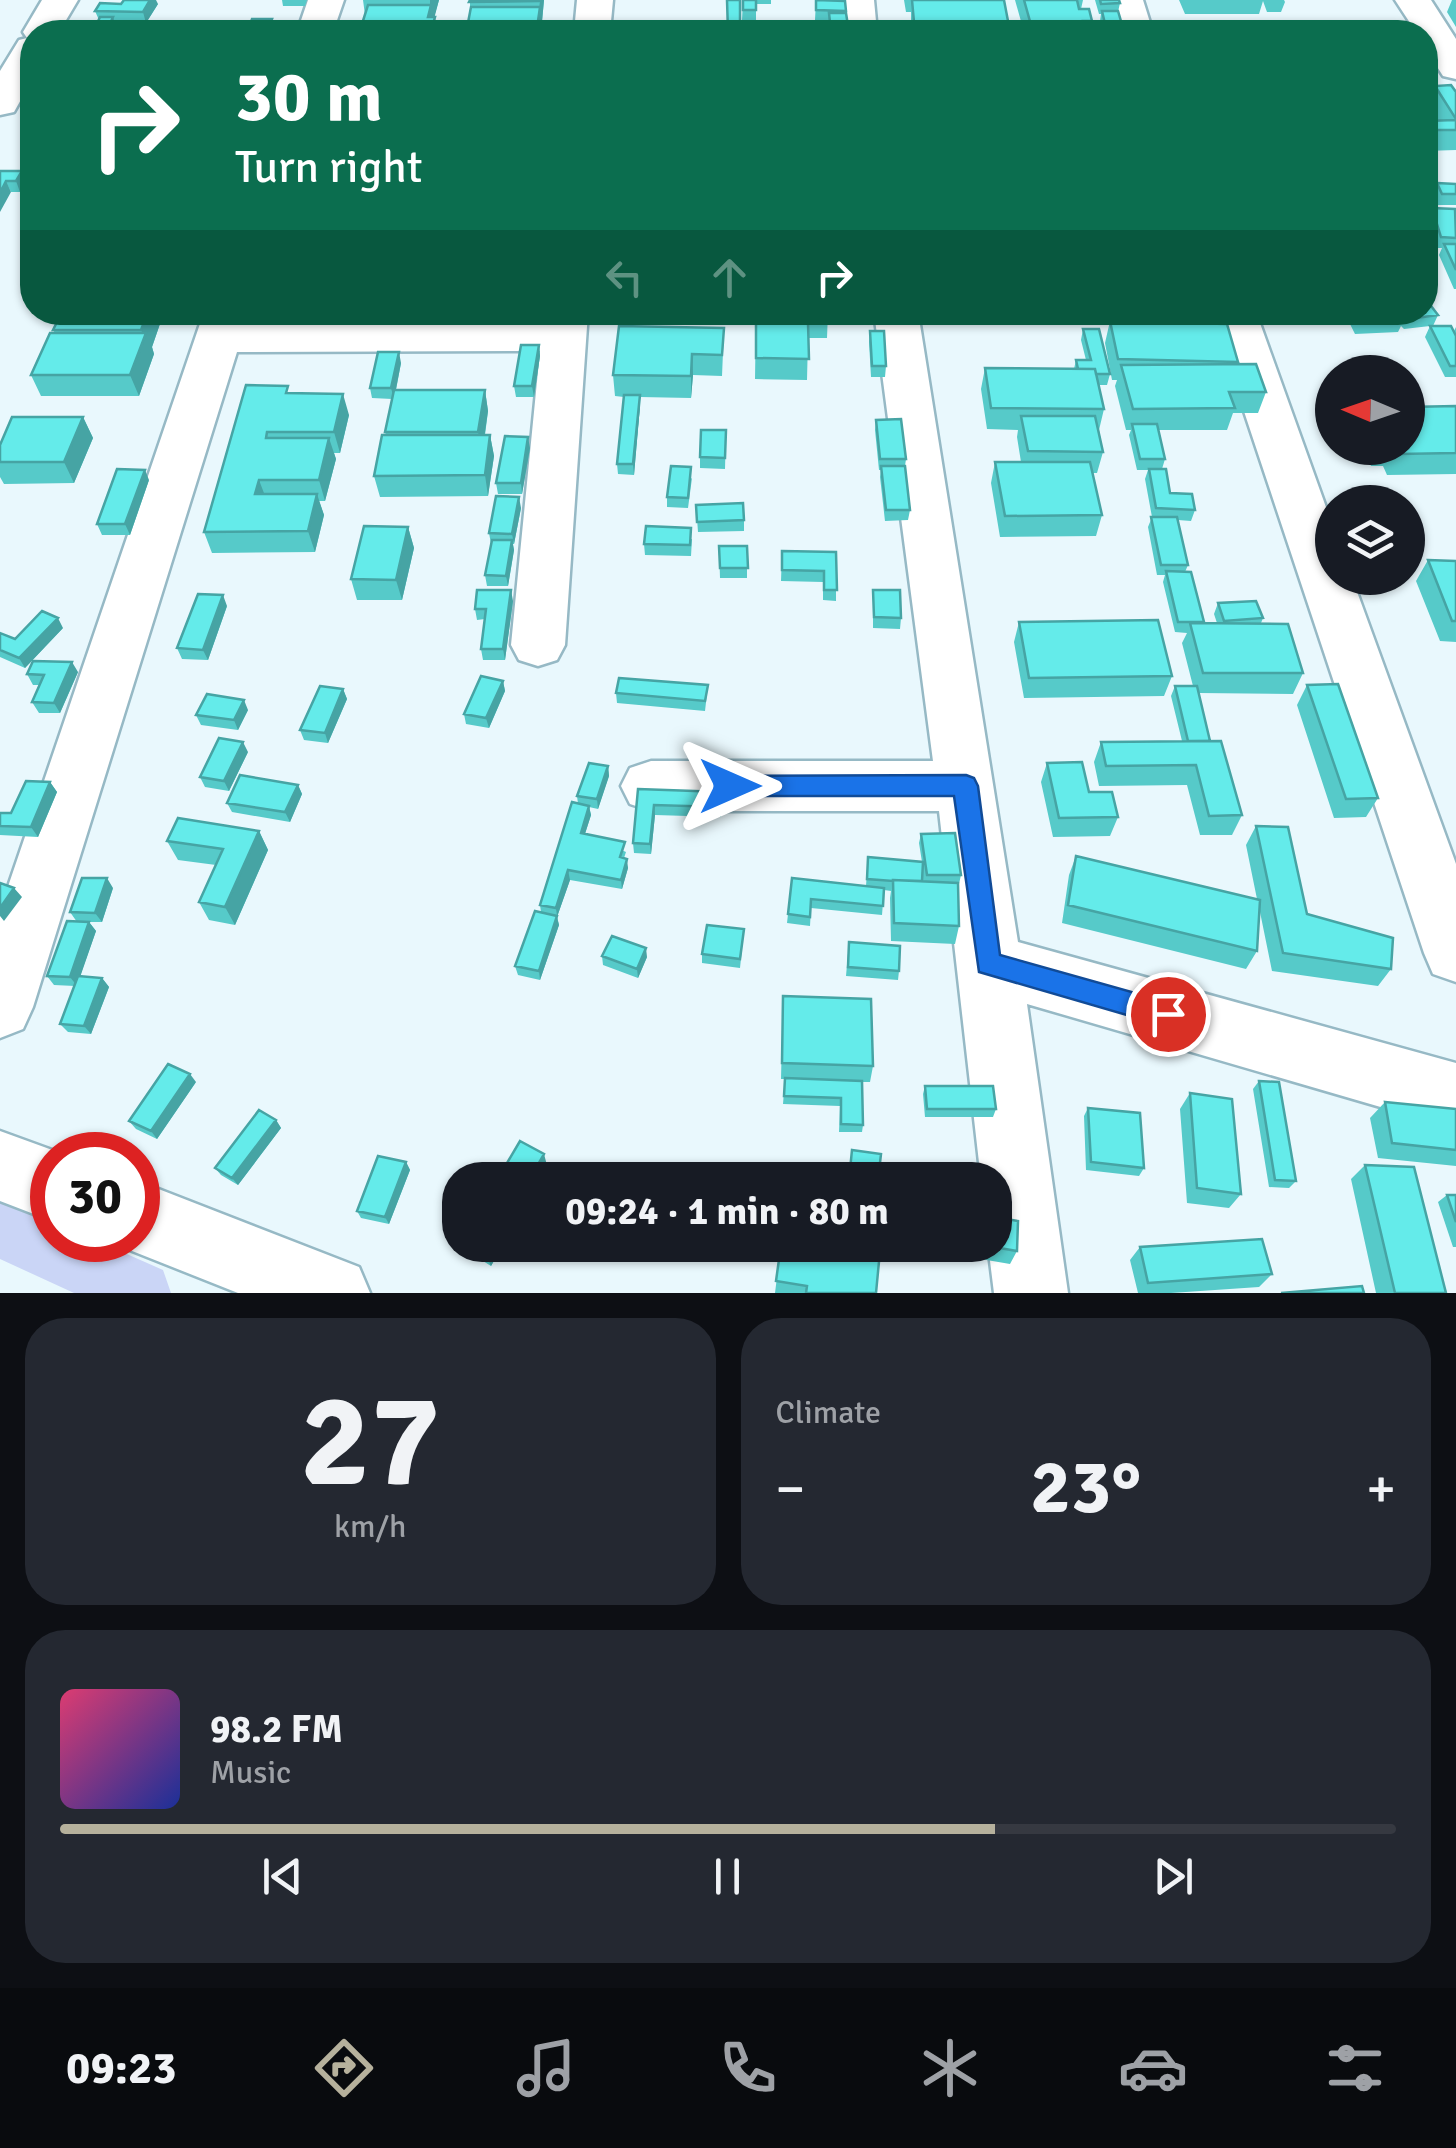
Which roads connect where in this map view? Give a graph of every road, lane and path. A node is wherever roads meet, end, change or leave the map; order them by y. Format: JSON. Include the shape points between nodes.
{"nodes":[{"id":1,"x":1438,"y":58,"type":"edge"},
{"id":2,"x":20,"y":69,"type":"edge"},
{"id":3,"x":1452,"y":91,"type":"edge"},
{"id":4,"x":0,"y":104,"type":"edge"},
{"id":5,"x":223,"y":325,"type":"edge"},
{"id":6,"x":565,"y":325,"type":"edge"},
{"id":7,"x":898,"y":325,"type":"edge"},
{"id":8,"x":1238,"y":325,"type":"edge"},
{"id":9,"x":538,"y":644,"type":"dead end"},
{"id":10,"x":651,"y":786,"type":"edge"},
{"id":11,"x":966,"y":786,"type":"junction"},
{"id":12,"x":1456,"y":953,"type":"edge"},
{"id":13,"x":988,"y":964,"type":"junction"},
{"id":14,"x":0,"y":1007,"type":"edge"},
{"id":15,"x":1456,"y":1096,"type":"edge"},
{"id":16,"x":0,"y":1166,"type":"edge"},
{"id":17,"x":30,"y":1178,"type":"edge"},
{"id":18,"x":160,"y":1226,"type":"edge"},
{"id":19,"x":333,"y":1293,"type":"edge"},
{"id":20,"x":1031,"y":1293,"type":"edge"}],
"edges":[{"from":1,"to":3,"type":"street"},
{"from":2,"to":4,"type":"street"},
{"from":5,"to":14,"type":"street"},
{"from":6,"to":9,"type":"street"},
{"from":7,"to":11,"type":"street"},
{"from":8,"to":12,"type":"street"},
{"from":10,"to":11,"type":"street"},
{"from":11,"to":13,"type":"street"},
{"from":13,"to":15,"type":"street"},
{"from":13,"to":20,"type":"street"},
{"from":16,"to":17,"type":"street"},
{"from":18,"to":19,"type":"street"}]}
